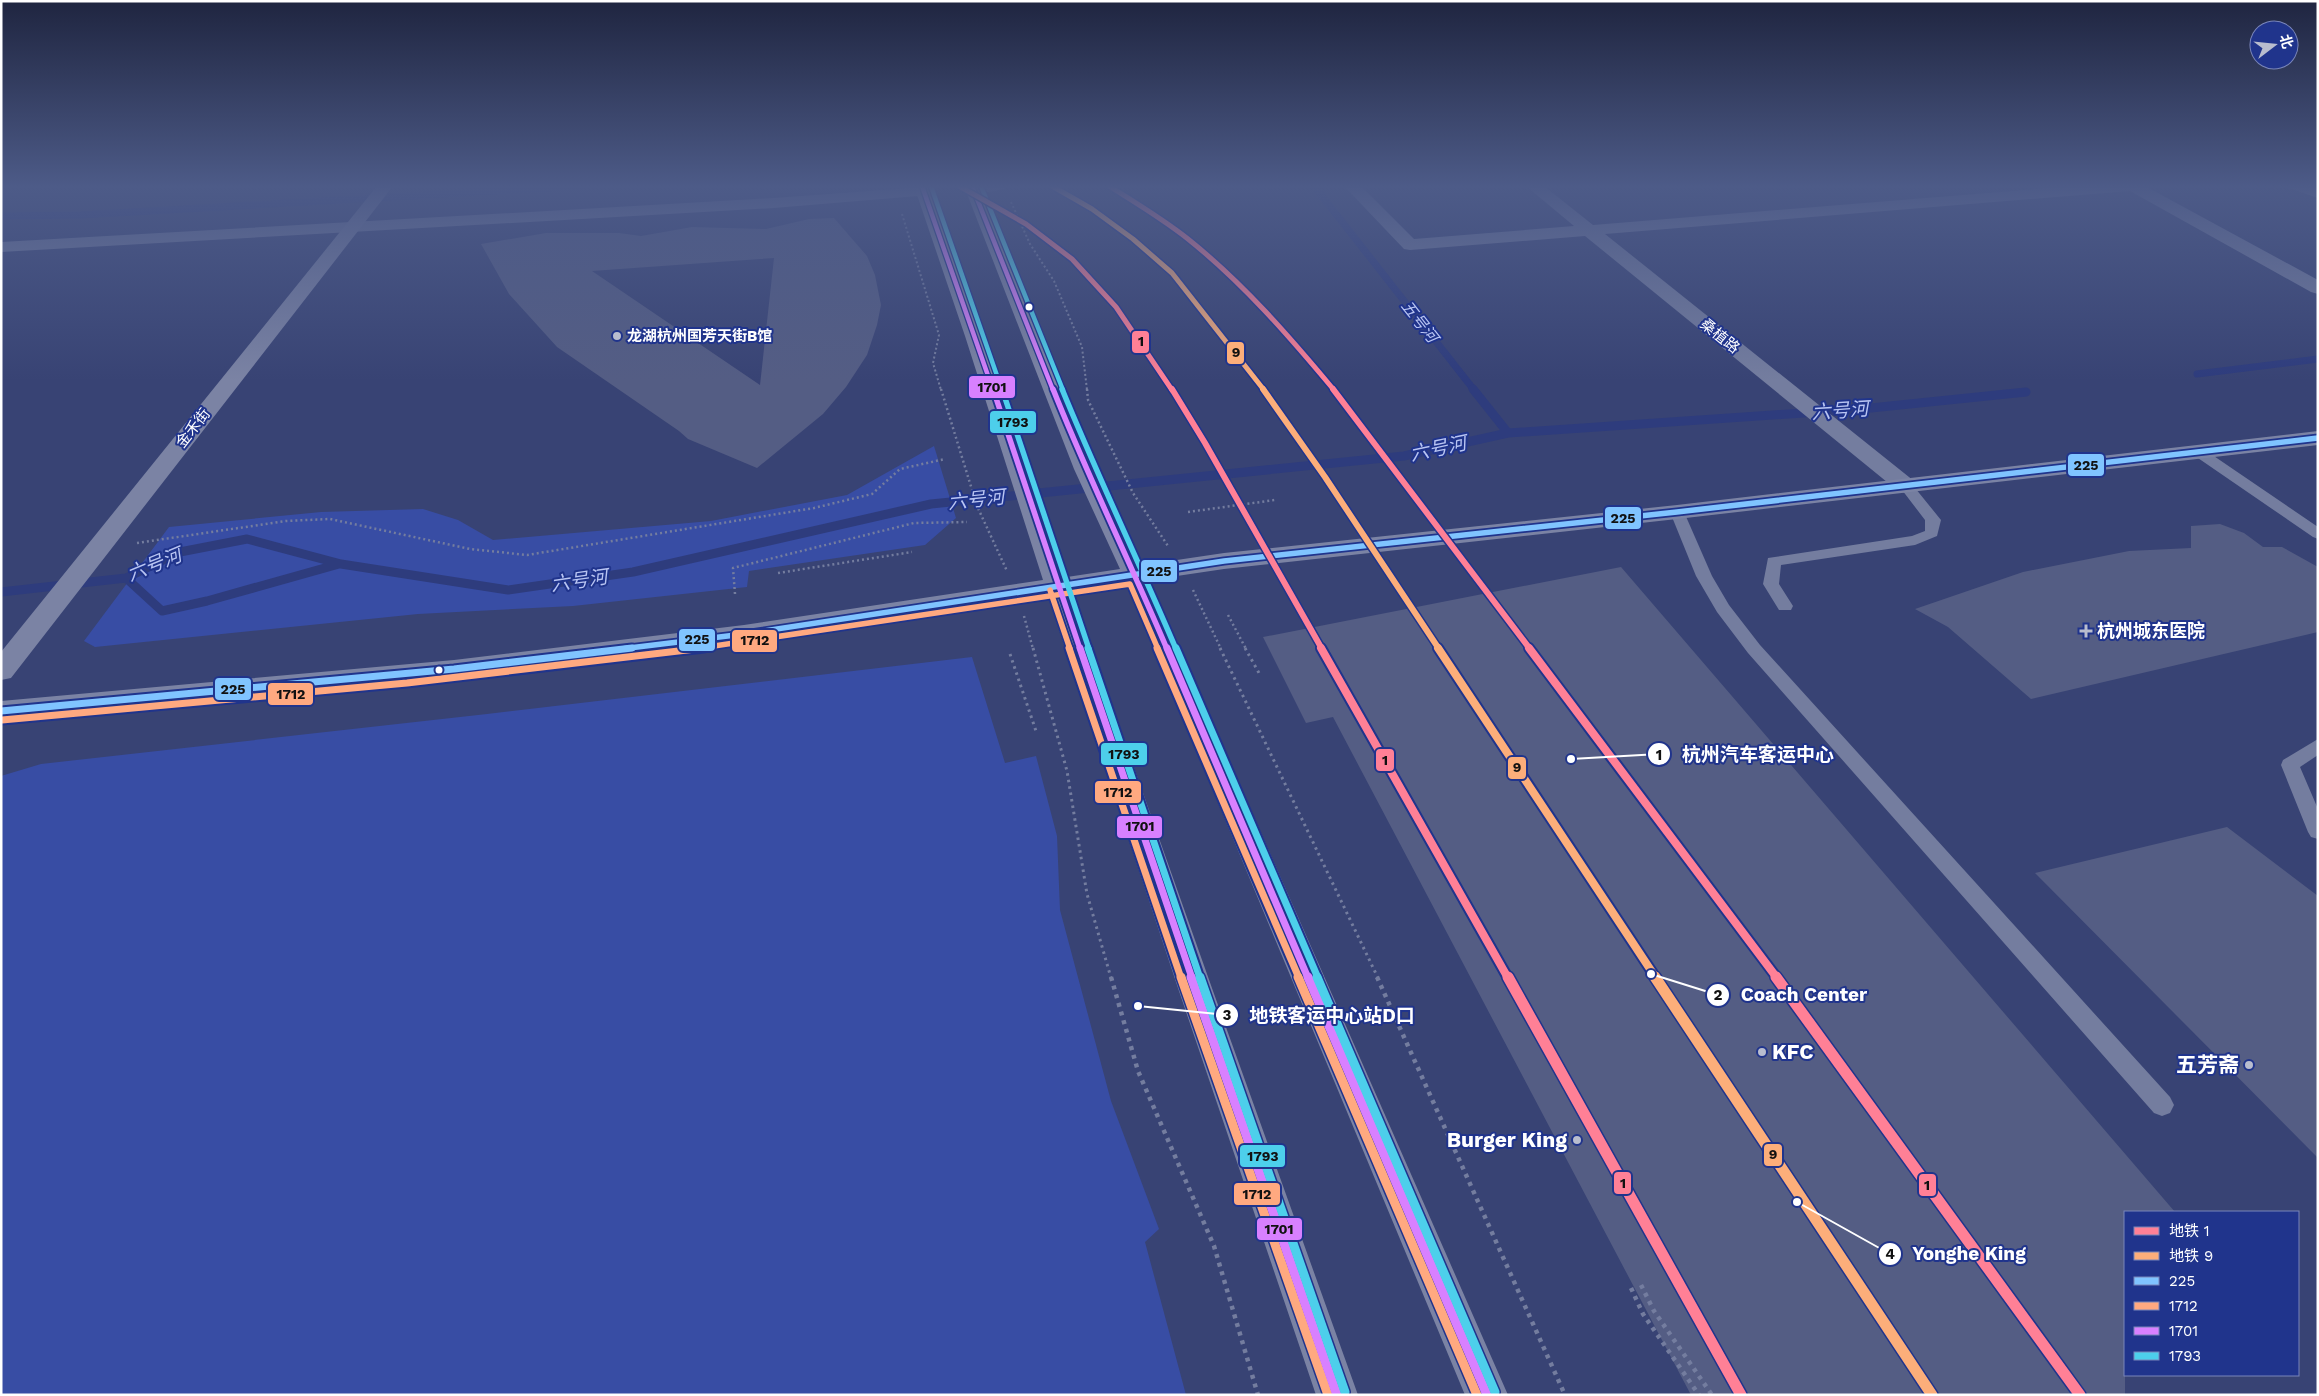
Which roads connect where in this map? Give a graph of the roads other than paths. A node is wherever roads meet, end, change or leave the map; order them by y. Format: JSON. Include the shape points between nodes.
{"nodes":[{"id":1,"x":332,"y":251,"type":"edge"},
{"id":2,"x":945,"y":251,"type":"edge"},
{"id":3,"x":998,"y":251,"type":"edge"},
{"id":4,"x":1616,"y":251,"type":"edge"},
{"id":5,"x":2252,"y":251,"type":"edge"},
{"id":6,"x":2318,"y":288,"type":"edge"},
{"id":7,"x":2318,"y":438,"type":"edge"},
{"id":8,"x":2200,"y":453,"type":"junction"},
{"id":9,"x":1906,"y":486,"type":"junction"},
{"id":10,"x":1677,"y":512,"type":"junction"},
{"id":11,"x":2318,"y":534,"type":"edge"},
{"id":12,"x":1135,"y":574,"type":"junction"},
{"id":13,"x":1058,"y":587,"type":"junction"},
{"id":14,"x":1785,"y":606,"type":"dead end"},
{"id":15,"x":1,"y":671,"type":"edge"},
{"id":16,"x":1,"y":711,"type":"edge"},
{"id":17,"x":2318,"y":746,"type":"edge"},
{"id":18,"x":2318,"y":832,"type":"edge"},
{"id":19,"x":2162,"y":1105,"type":"dead end"},
{"id":20,"x":1337,"y":1395,"type":"edge"},
{"id":21,"x":1486,"y":1395,"type":"edge"}],
"edges":[{"from":1,"to":15,"type":"street","name":"金禾街"},
{"from":2,"to":13,"type":"street"},
{"from":3,"to":12,"type":"street","via":[[1085,469]]},
{"from":4,"to":9,"type":"main road","name":"桑植路"},
{"from":5,"to":6,"type":"main road"},
{"from":7,"to":8,"type":"street"},
{"from":8,"to":9,"type":"street"},
{"from":8,"to":11,"type":"lane"},
{"from":9,"to":10,"type":"street"},
{"from":9,"to":14,"type":"lane","via":[[1933,520],[1932,533],[1915,540],[1774,561],[1771,584]]},
{"from":10,"to":12,"type":"street"},
{"from":10,"to":19,"type":"lane","via":[[1704,576],[1754,649]]},
{"from":12,"to":13,"type":"street"},
{"from":12,"to":21,"type":"street"},
{"from":13,"to":16,"type":"street","via":[[744,634],[454,669]]},
{"from":13,"to":20,"type":"street","via":[[1194,990]]},
{"from":17,"to":18,"type":"lane","via":[[2290,765]]}]}
